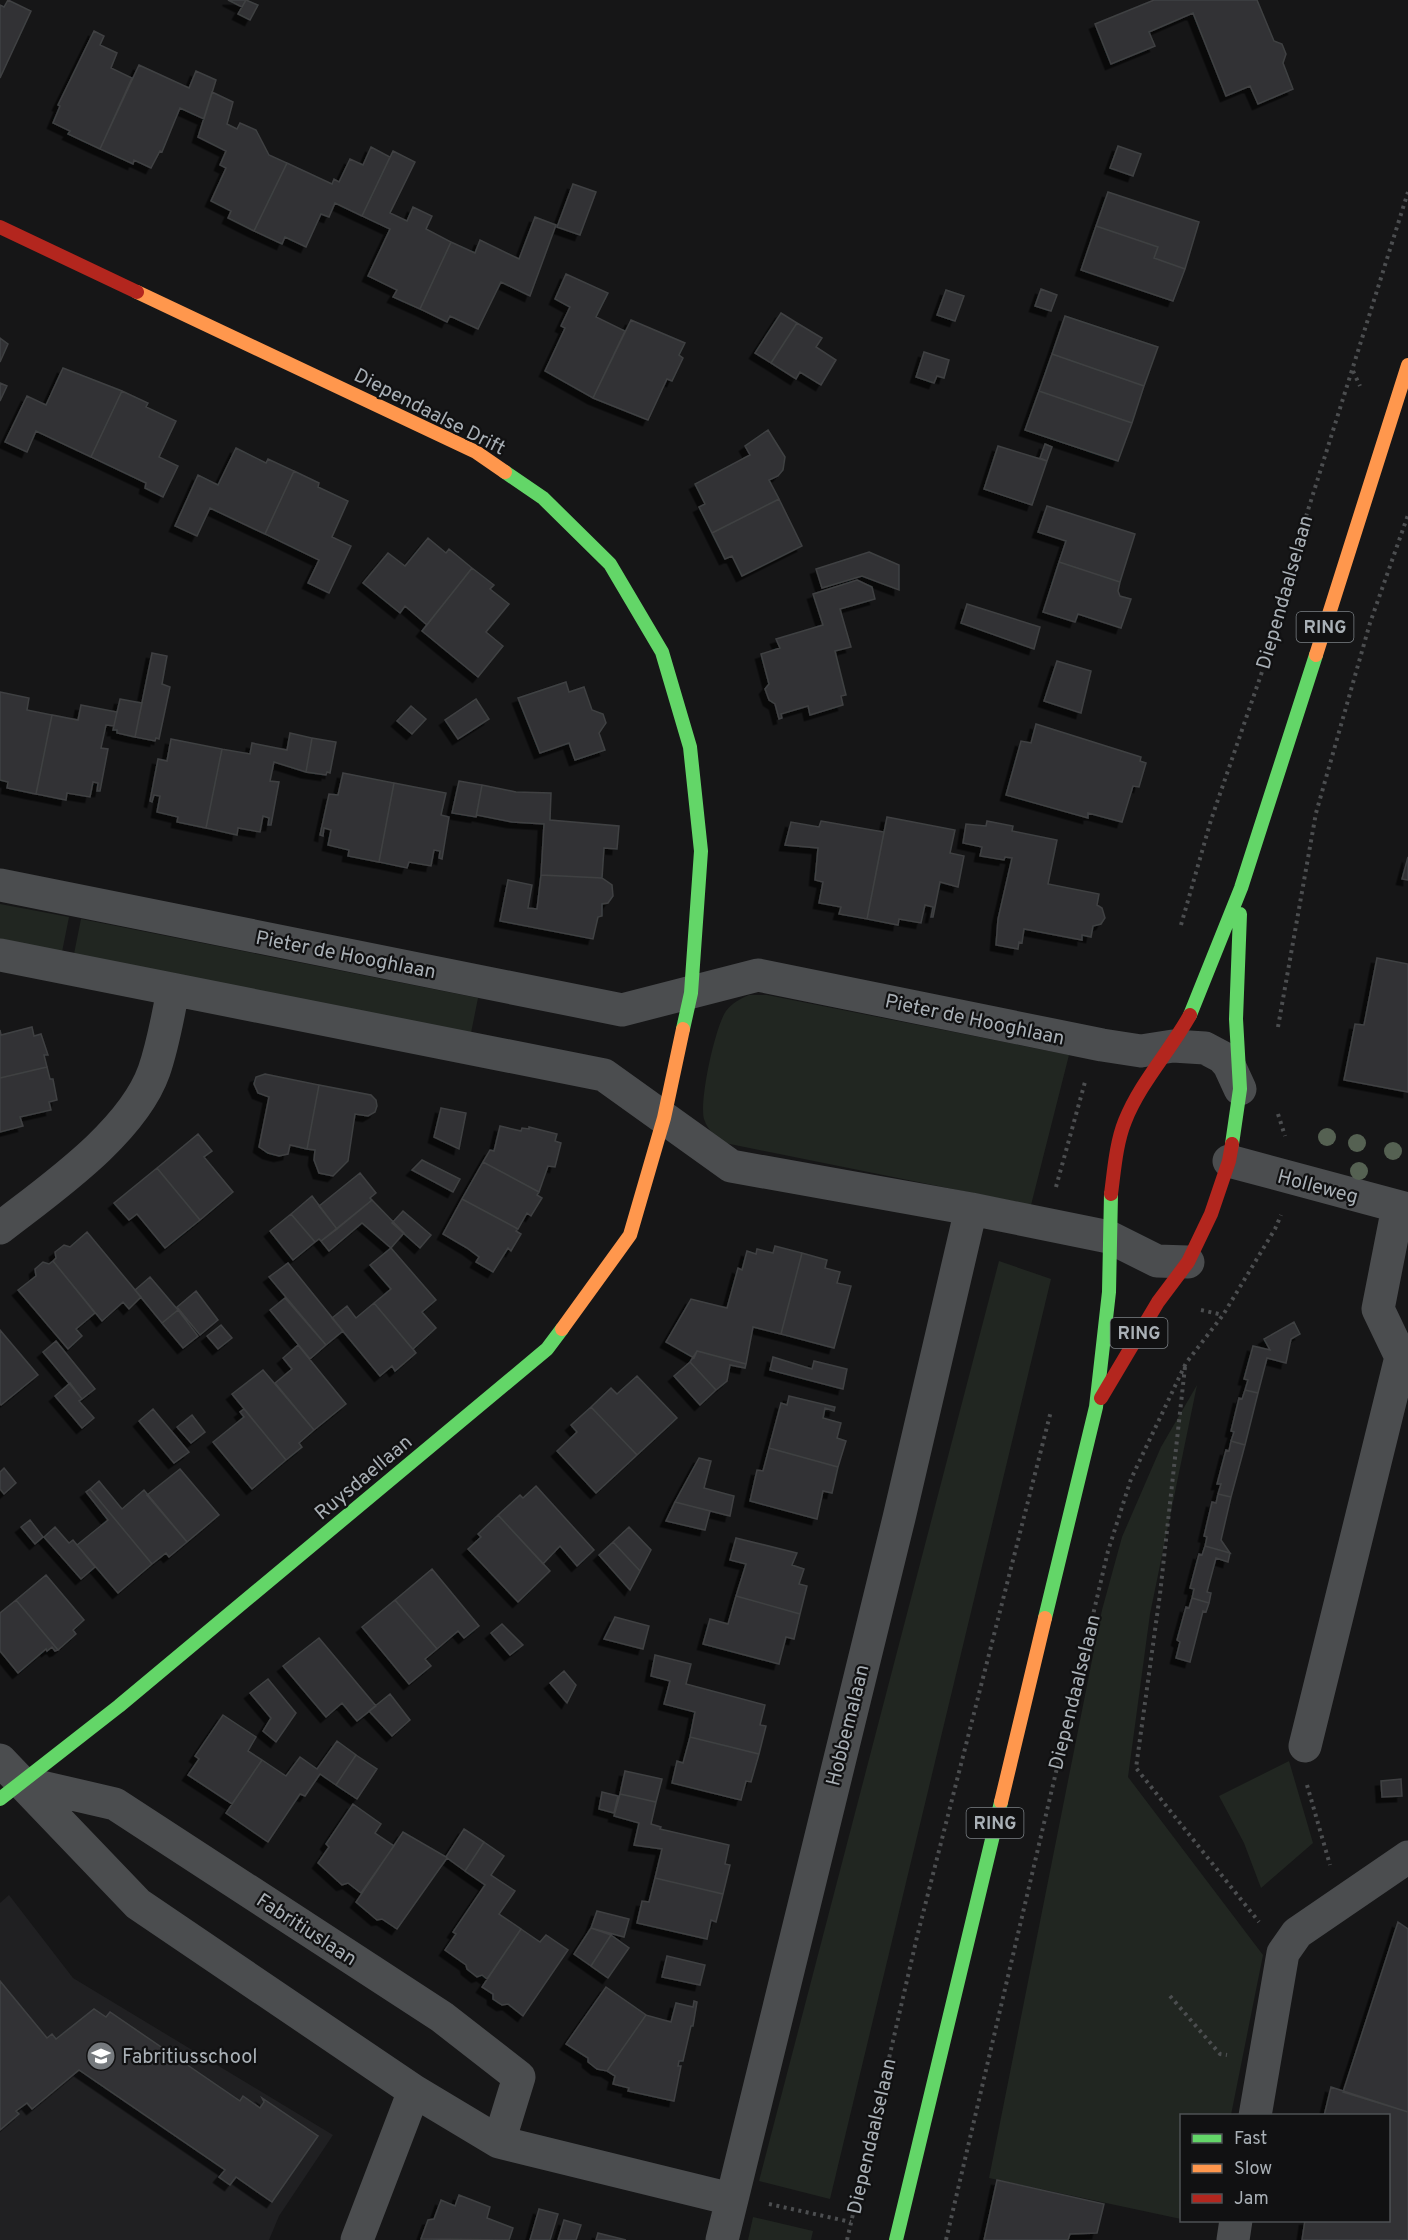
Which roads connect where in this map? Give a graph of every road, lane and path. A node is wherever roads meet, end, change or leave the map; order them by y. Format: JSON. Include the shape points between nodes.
{"nodes":[{"id":1,"x":1408,"y":192,"type":"edge"},
{"id":2,"x":0,"y":228,"type":"edge"},
{"id":3,"x":1408,"y":365,"type":"edge"},
{"id":4,"x":1408,"y":515,"type":"edge"},
{"id":5,"x":0,"y":885,"type":"edge"},
{"id":6,"x":1241,"y":888,"type":"junction"},
{"id":7,"x":1178,"y":935,"type":"dead end"},
{"id":8,"x":0,"y":955,"type":"edge"},
{"id":9,"x":173,"y":990,"type":"junction"},
{"id":10,"x":691,"y":993,"type":"junction"},
{"id":11,"x":1281,"y":1015,"type":"dead end"},
{"id":12,"x":1102,"y":1046,"type":"junction"},
{"id":13,"x":1173,"y":1046,"type":"junction"},
{"id":14,"x":1240,"y":1089,"type":"junction"},
{"id":15,"x":664,"y":1119,"type":"junction"},
{"id":16,"x":1229,"y":1161,"type":"junction"},
{"id":17,"x":1293,"y":1180,"type":"junction"},
{"id":18,"x":1403,"y":1208,"type":"edge"},
{"id":19,"x":971,"y":1209,"type":"junction"},
{"id":20,"x":1052,"y":1227,"type":"junction"},
{"id":21,"x":0,"y":1228,"type":"edge"},
{"id":22,"x":1109,"y":1237,"type":"junction"},
{"id":23,"x":1188,"y":1262,"type":"junction"},
{"id":24,"x":1186,"y":1363,"type":"junction"},
{"id":25,"x":1053,"y":1404,"type":"dead end"},
{"id":26,"x":1096,"y":1407,"type":"junction"},
{"id":27,"x":1305,"y":1746,"type":"joint"},
{"id":28,"x":6,"y":1780,"type":"edge"},
{"id":29,"x":1408,"y":1857,"type":"edge"},
{"id":30,"x":1341,"y":1903,"type":"junction"},
{"id":31,"x":1283,"y":1953,"type":"junction"},
{"id":32,"x":1170,"y":1996,"type":"dead end"},
{"id":33,"x":1264,"y":2062,"type":"junction"},
{"id":34,"x":414,"y":2091,"type":"junction"},
{"id":35,"x":1255,"y":2114,"type":"edge"},
{"id":36,"x":499,"y":2142,"type":"junction"},
{"id":37,"x":731,"y":2199,"type":"junction"},
{"id":38,"x":778,"y":2206,"type":"dead end"},
{"id":39,"x":851,"y":2222,"type":"junction"},
{"id":40,"x":1236,"y":2222,"type":"edge"},
{"id":41,"x":357,"y":2240,"type":"edge"},
{"id":42,"x":722,"y":2240,"type":"edge"},
{"id":43,"x":847,"y":2240,"type":"edge"},
{"id":44,"x":896,"y":2240,"type":"edge"},
{"id":45,"x":946,"y":2240,"type":"edge"},
{"id":46,"x":1233,"y":2240,"type":"edge"}],
"edges":[{"from":1,"to":7,"type":"path","name":"Diependaalselaan","via":[[1303,526],[1274,637],[1211,820]]},
{"from":2,"to":10,"type":"main road","name":"Diependaalse Drift","via":[[476,452],[543,498],[610,564],[662,652],[690,747],[701,851]]},
{"from":3,"to":6,"type":"main road","number":"RING"},
{"from":4,"to":11,"type":"path","via":[[1370,623],[1316,813]]},
{"from":5,"to":10,"type":"street","name":"Pieter de Hooghlaan","via":[[622,1010]]},
{"from":6,"to":13,"type":"main road","number":"RING","via":[[1192,1011]]},
{"from":6,"to":14,"type":"main road","number":"RING","via":[[1236,1007]]},
{"from":8,"to":9,"type":"street"},
{"from":9,"to":15,"type":"street","via":[[604,1075]]},
{"from":9,"to":21,"type":"street","via":[[153,1074],[126,1118],[89,1158]]},
{"from":10,"to":12,"type":"street","name":"Pieter de Hooghlaan","via":[[758,975]]},
{"from":10,"to":15,"type":"main road"},
{"from":12,"to":13,"type":"street","name":"Pieter de Hooghlaan","via":[[1141,1051]]},
{"from":12,"to":20,"type":"path","via":[[1090,1061],[1055,1190]]},
{"from":13,"to":14,"type":"street","name":"Pieter de Hooghlaan","via":[[1197,1046],[1221,1057]]},
{"from":13,"to":22,"type":"main road","number":"RING","via":[[1142,1089],[1124,1123],[1111,1193]]},
{"from":14,"to":16,"type":"main road","number":"RING"},
{"from":15,"to":19,"type":"street","via":[[731,1167]]},
{"from":15,"to":28,"type":"main road","name":"Ruysdaellaan","via":[[630,1235],[547,1349],[119,1706]]},
{"from":16,"to":17,"type":"street","name":"Holleweg"},
{"from":16,"to":23,"type":"main road","number":"RING","via":[[1211,1214]]},
{"from":17,"to":18,"type":"street","name":"Holleweg"},
{"from":17,"to":24,"type":"path","name":"Diependaalselaan","via":[[1275,1229],[1223,1315]]},
{"from":18,"to":27,"type":"street","via":[[1378,1309],[1401,1357]]},
{"from":19,"to":20,"type":"street"},
{"from":19,"to":37,"type":"street","name":"Hobbemalaan"},
{"from":20,"to":22,"type":"street"},
{"from":22,"to":23,"type":"street","via":[[1157,1261]]},
{"from":22,"to":26,"type":"main road","number":"RING","via":[[1109,1292]]},
{"from":23,"to":26,"type":"main road","number":"RING","via":[[1158,1302]]},
{"from":24,"to":31,"type":"path","via":[[1136,1768]]},
{"from":24,"to":45,"type":"path","name":"Diependaalselaan","via":[[1131,1479],[1108,1551]]},
{"from":25,"to":39,"type":"path","name":"Diependaalselaan","via":[[917,1937]]},
{"from":26,"to":44,"type":"main road","number":"RING"},
{"from":27,"to":30,"type":"path","via":[[1301,1764]]},
{"from":28,"to":34,"type":"street","via":[[138,1904]]},
{"from":28,"to":36,"type":"street","name":"Fabritiuslaan","via":[[115,1804],[442,2017],[519,2077]]},
{"from":29,"to":30,"type":"street"},
{"from":30,"to":31,"type":"street","via":[[1297,1933]]},
{"from":31,"to":33,"type":"street"},
{"from":32,"to":33,"type":"path","via":[[1220,2054]]},
{"from":33,"to":35,"type":"street"},
{"from":34,"to":36,"type":"street"},
{"from":34,"to":41,"type":"street"},
{"from":36,"to":37,"type":"street"},
{"from":37,"to":42,"type":"street","name":"Hobbemalaan"},
{"from":38,"to":39,"type":"path"},
{"from":39,"to":43,"type":"path","name":"Diependaalselaan"},
{"from":40,"to":46,"type":"street"}]}
